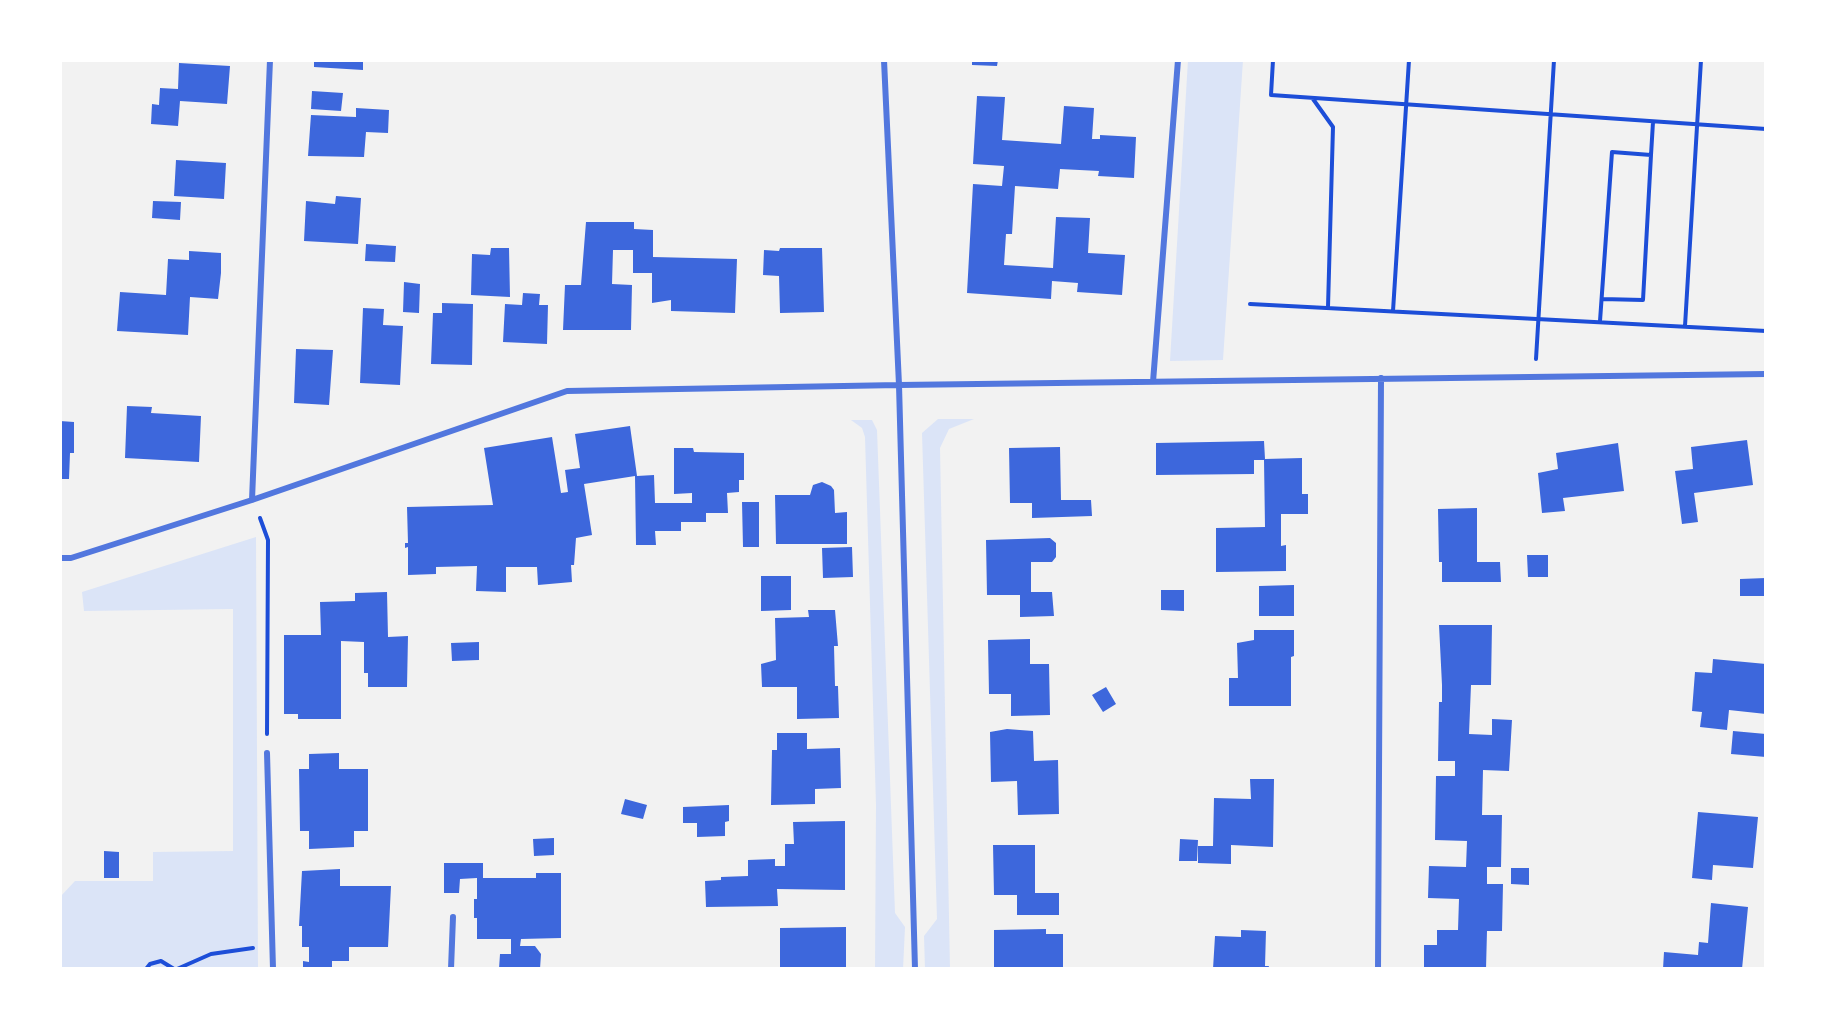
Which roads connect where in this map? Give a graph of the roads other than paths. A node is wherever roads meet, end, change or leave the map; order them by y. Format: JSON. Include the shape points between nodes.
{"nodes":[{"id":1,"x":270,"y":60,"type":"edge"},
{"id":2,"x":884,"y":60,"type":"edge"},
{"id":3,"x":1178,"y":60,"type":"edge"},
{"id":4,"x":1766,"y":374,"type":"edge"},
{"id":5,"x":1381,"y":378,"type":"junction"},
{"id":6,"x":1153,"y":382,"type":"junction"},
{"id":7,"x":899,"y":384,"type":"junction"},
{"id":8,"x":252,"y":500,"type":"junction"},
{"id":9,"x":60,"y":558,"type":"edge"},
{"id":10,"x":267,"y":753,"type":"road end"},
{"id":11,"x":453,"y":916,"type":"dead end"},
{"id":12,"x":273,"y":969,"type":"edge"},
{"id":13,"x":451,"y":969,"type":"edge"},
{"id":14,"x":915,"y":969,"type":"edge"},
{"id":15,"x":1378,"y":969,"type":"edge"}],
"edges":[{"from":1,"to":8,"type":"street"},
{"from":2,"to":7,"type":"street"},
{"from":3,"to":6,"type":"street"},
{"from":4,"to":5,"type":"street"},
{"from":5,"to":6,"type":"street"},
{"from":5,"to":15,"type":"street"},
{"from":6,"to":7,"type":"street"},
{"from":7,"to":8,"type":"street","via":[[567,392]]},
{"from":7,"to":14,"type":"street"},
{"from":8,"to":9,"type":"street","via":[[72,558]]},
{"from":10,"to":12,"type":"street"},
{"from":11,"to":13,"type":"street"}]}
